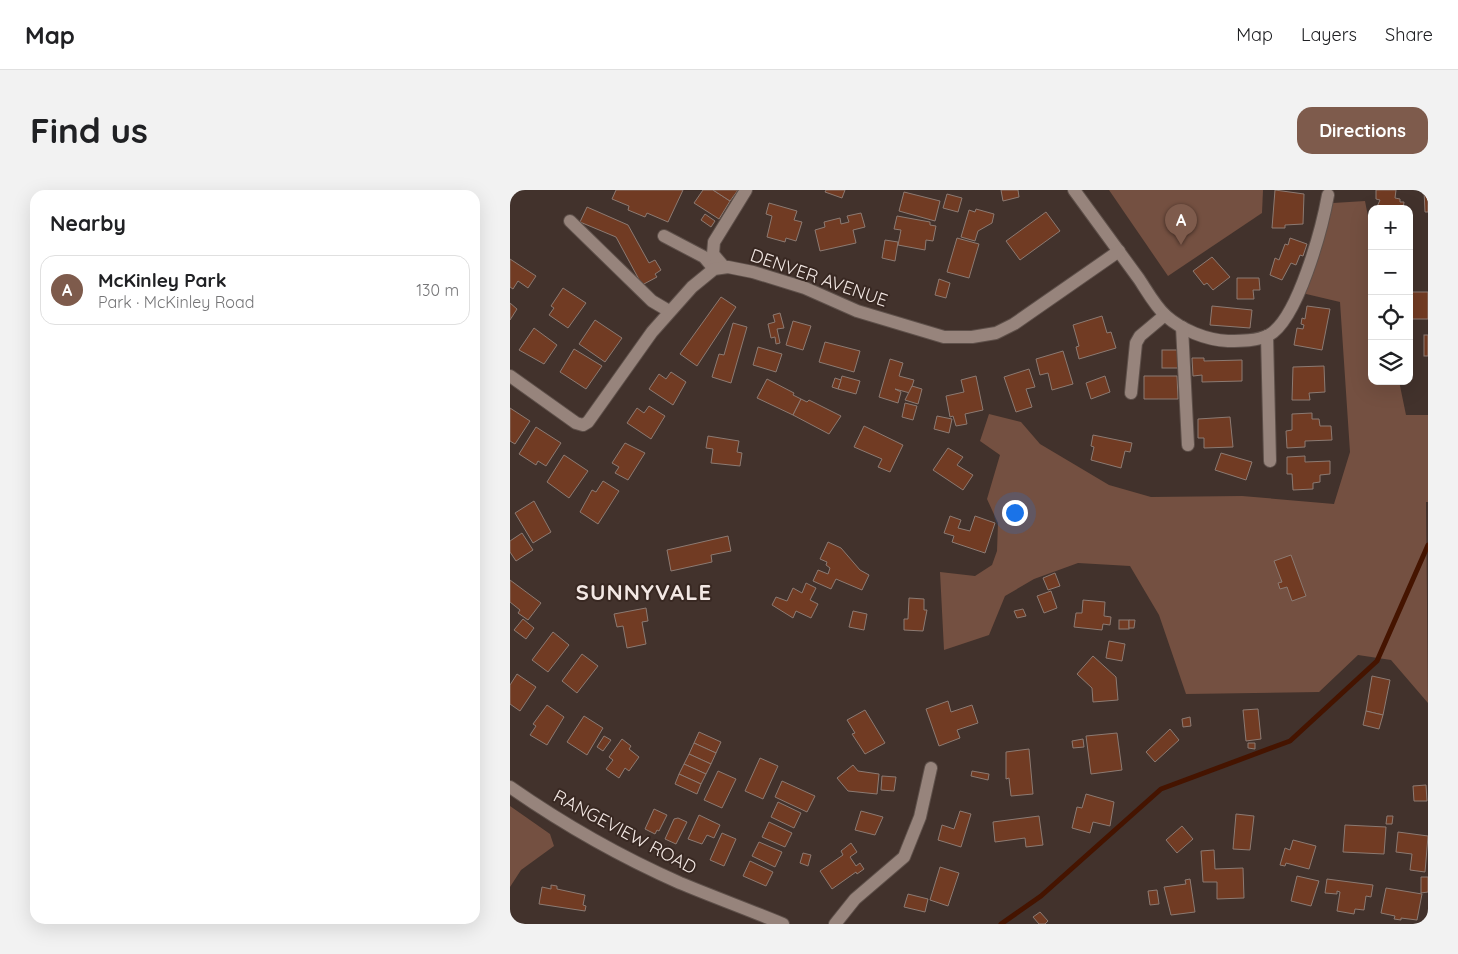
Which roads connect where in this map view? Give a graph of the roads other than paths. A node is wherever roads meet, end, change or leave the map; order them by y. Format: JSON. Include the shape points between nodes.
{"nodes":[{"id":1,"x":746,"y":190,"type":"edge"},
{"id":2,"x":1074,"y":190,"type":"edge"},
{"id":3,"x":1328,"y":195,"type":"dead end"},
{"id":4,"x":570,"y":221,"type":"dead end"},
{"id":5,"x":664,"y":236,"type":"dead end"},
{"id":6,"x":1118,"y":251,"type":"junction"},
{"id":7,"x":719,"y":268,"type":"junction"},
{"id":8,"x":669,"y":312,"type":"junction"},
{"id":9,"x":1165,"y":315,"type":"junction"},
{"id":10,"x":1182,"y":327,"type":"junction"},
{"id":11,"x":1267,"y":336,"type":"junction"},
{"id":12,"x":510,"y":376,"type":"edge"},
{"id":13,"x":1131,"y":393,"type":"dead end"},
{"id":14,"x":1188,"y":445,"type":"dead end"},
{"id":15,"x":1270,"y":461,"type":"dead end"},
{"id":16,"x":931,"y":768,"type":"dead end"},
{"id":17,"x":510,"y":788,"type":"edge"},
{"id":18,"x":783,"y":924,"type":"edge"},
{"id":19,"x":835,"y":924,"type":"edge"}],
"edges":[{"from":1,"to":7,"type":"street","via":[[714,242],[713,254]]},
{"from":2,"to":6,"type":"street"},
{"from":3,"to":11,"type":"street","via":[[1298,294],[1286,319]]},
{"from":4,"to":8,"type":"street","via":[[652,302]]},
{"from":5,"to":7,"type":"street"},
{"from":6,"to":7,"type":"street","name":"DENVER AVENUE","via":[[1014,324],[996,333],[972,338],[944,337],[857,311],[805,288],[753,272]]},
{"from":6,"to":9,"type":"street"},
{"from":7,"to":8,"type":"street","via":[[692,286]]},
{"from":8,"to":12,"type":"street","via":[[592,418],[583,425],[554,409]]},
{"from":9,"to":10,"type":"street"},
{"from":9,"to":13,"type":"street","via":[[1136,343]]},
{"from":10,"to":11,"type":"street","via":[[1222,341]]},
{"from":10,"to":14,"type":"street"},
{"from":11,"to":15,"type":"street"},
{"from":16,"to":19,"type":"street","via":[[920,817],[904,856],[855,899]]},
{"from":17,"to":18,"type":"street","name":"RANGEVIEW ROAD","via":[[632,860]]}]}
